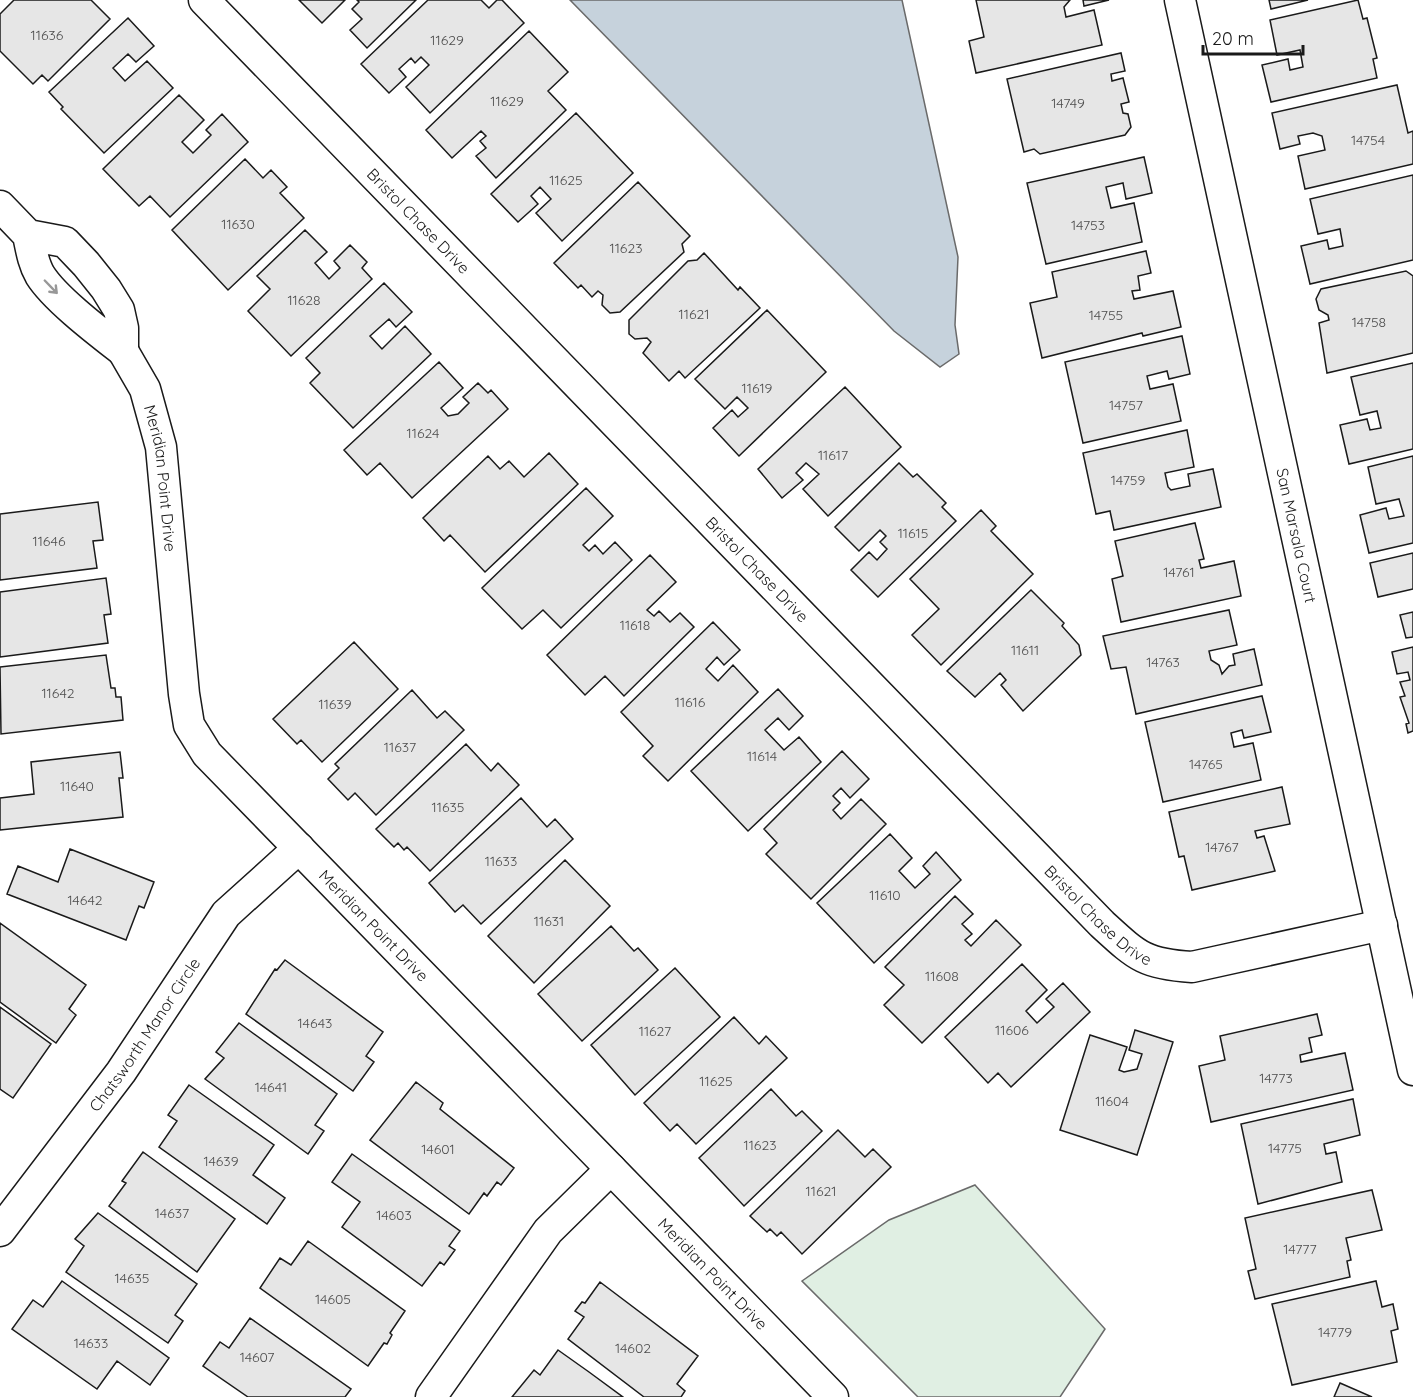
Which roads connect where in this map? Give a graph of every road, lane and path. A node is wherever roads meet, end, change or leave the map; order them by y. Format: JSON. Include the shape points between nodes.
{"nodes":[{"id":1,"x":204,"y":0,"type":"edge"},
{"id":2,"x":1180,"y":0,"type":"edge"},
{"id":3,"x":0,"y":206,"type":"edge"},
{"id":4,"x":28,"y":235,"type":"junction"},
{"id":5,"x":123,"y":351,"type":"junction"},
{"id":6,"x":299,"y":848,"type":"junction"},
{"id":7,"x":1382,"y":925,"type":"junction"},
{"id":8,"x":1413,"y":1070,"type":"edge"},
{"id":9,"x":611,"y":1168,"type":"junction"},
{"id":10,"x":0,"y":1231,"type":"edge"},
{"id":11,"x":431,"y":1397,"type":"edge"},
{"id":12,"x":833,"y":1397,"type":"edge"}],
"edges":[{"from":1,"to":7,"type":"street","name":"Bristol Chase Drive","via":[[1139,958],[1163,966],[1192,967]]},
{"from":2,"to":7,"type":"street","name":"San Marsala Court"},
{"from":3,"to":4,"type":"street","name":"Meridian Point Drive"},
{"from":4,"to":5,"type":"street","name":"Meridian Point Drive","one_way":true,"via":[[41,276]]},
{"from":4,"to":5,"type":"street","name":"Meridian Point Drive","via":[[65,242],[100,281],[118,309]]},
{"from":5,"to":6,"type":"street","name":"Meridian Point Drive","via":[[146,389],[160,447],[189,725],[207,754]]},
{"from":6,"to":9,"type":"street","name":"Meridian Point Drive"},
{"from":6,"to":10,"type":"street","name":"Chatsworth Manor Circle","via":[[226,914],[121,1072]]},
{"from":7,"to":8,"type":"street","name":"San Marsala Court"},
{"from":9,"to":11,"type":"street","via":[[548,1231]]},
{"from":9,"to":12,"type":"street","name":"Meridian Point Drive"}]}
